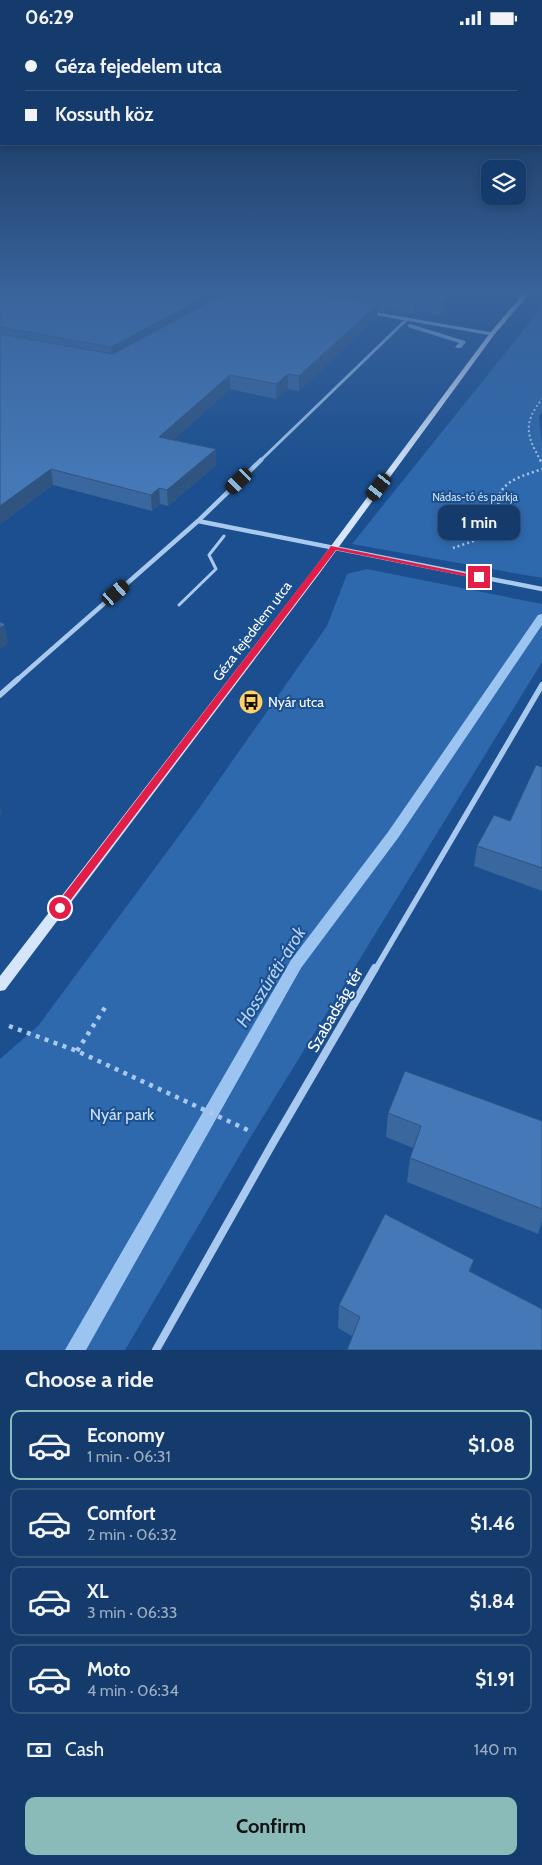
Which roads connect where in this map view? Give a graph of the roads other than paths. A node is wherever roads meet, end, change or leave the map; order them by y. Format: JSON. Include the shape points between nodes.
{"nodes":[{"id":1,"x":369,"y":355,"type":"edge"},
{"id":2,"x":477,"y":355,"type":"edge"},
{"id":3,"x":198,"y":521,"type":"junction"},
{"id":4,"x":224,"y":536,"type":"dead end"},
{"id":5,"x":334,"y":548,"type":"junction"},
{"id":6,"x":542,"y":589,"type":"edge"},
{"id":7,"x":178,"y":605,"type":"dead end"},
{"id":8,"x":542,"y":685,"type":"edge"},
{"id":9,"x":0,"y":695,"type":"edge"},
{"id":10,"x":0,"y":986,"type":"edge"},
{"id":11,"x":156,"y":1350,"type":"edge"}],
"edges":[{"from":1,"to":3,"type":"street"},
{"from":2,"to":5,"type":"main road","name":"Géza fejedelem utca"},
{"from":3,"to":5,"type":"street"},
{"from":3,"to":9,"type":"street"},
{"from":4,"to":7,"type":"lane","via":[[209,555],[216,569]]},
{"from":5,"to":6,"type":"street"},
{"from":5,"to":10,"type":"main road","name":"Géza fejedelem utca"},
{"from":8,"to":11,"type":"street","name":"Szabadság tér","via":[[274,1141]]}]}
